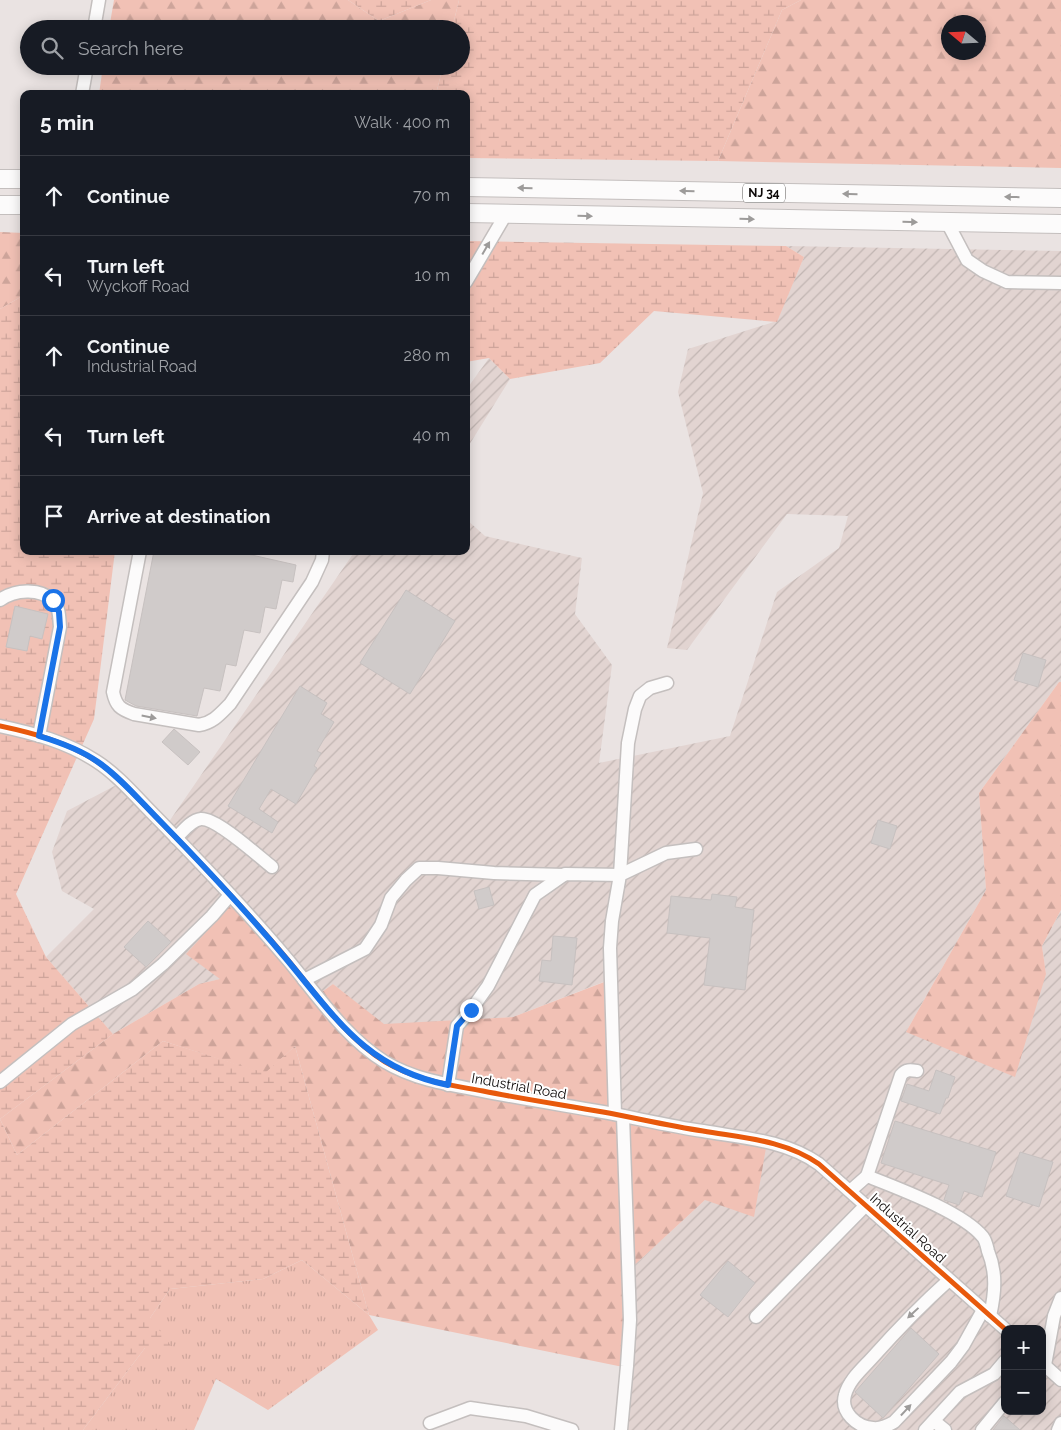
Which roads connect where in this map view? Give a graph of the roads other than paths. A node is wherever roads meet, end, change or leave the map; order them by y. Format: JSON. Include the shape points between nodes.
{"nodes":[{"id":1,"x":99,"y":0,"type":"edge"},
{"id":2,"x":96,"y":20,"type":"edge"},
{"id":3,"x":85,"y":75,"type":"edge"},
{"id":4,"x":83,"y":90,"type":"edge"},
{"id":5,"x":0,"y":179,"type":"edge"},
{"id":6,"x":20,"y":179,"type":"edge"},
{"id":7,"x":470,"y":187,"type":"edge"},
{"id":8,"x":1061,"y":198,"type":"edge"},
{"id":9,"x":0,"y":205,"type":"edge"},
{"id":10,"x":20,"y":205,"type":"edge"},
{"id":11,"x":470,"y":214,"type":"edge"},
{"id":12,"x":506,"y":214,"type":"junction"},
{"id":13,"x":947,"y":222,"type":"junction"},
{"id":14,"x":1061,"y":224,"type":"edge"},
{"id":15,"x":470,"y":275,"type":"edge"},
{"id":16,"x":1061,"y":283,"type":"edge"},
{"id":17,"x":139,"y":555,"type":"edge"},
{"id":18,"x":323,"y":555,"type":"edge"},
{"id":19,"x":0,"y":600,"type":"edge"},
{"id":20,"x":667,"y":683,"type":"dead end"},
{"id":21,"x":0,"y":726,"type":"edge"},
{"id":22,"x":39,"y":736,"type":"junction"},
{"id":23,"x":176,"y":838,"type":"junction"},
{"id":24,"x":696,"y":849,"type":"dead end"},
{"id":25,"x":272,"y":867,"type":"dead end"},
{"id":26,"x":564,"y":875,"type":"junction"},
{"id":27,"x":620,"y":875,"type":"junction"},
{"id":28,"x":230,"y":895,"type":"junction"},
{"id":29,"x":304,"y":980,"type":"junction"},
{"id":30,"x":918,"y":1071,"type":"dead end"},
{"id":31,"x":0,"y":1082,"type":"edge"},
{"id":32,"x":448,"y":1085,"type":"junction"},
{"id":33,"x":619,"y":1115,"type":"junction"},
{"id":34,"x":867,"y":1176,"type":"junction"},
{"id":35,"x":850,"y":1191,"type":"junction"},
{"id":36,"x":866,"y":1205,"type":"junction"},
{"id":37,"x":949,"y":1280,"type":"junction"},
{"id":38,"x":1061,"y":1298,"type":"edge"},
{"id":39,"x":986,"y":1313,"type":"junction"},
{"id":40,"x":756,"y":1317,"type":"dead end"},
{"id":41,"x":1001,"y":1326,"type":"edge"},
{"id":42,"x":1046,"y":1351,"type":"edge"},
{"id":43,"x":1046,"y":1367,"type":"edge"},
{"id":44,"x":1001,"y":1368,"type":"edge"},
{"id":45,"x":1061,"y":1380,"type":"edge"},
{"id":46,"x":1001,"y":1407,"type":"edge"},
{"id":47,"x":430,"y":1423,"type":"dead end"},
{"id":48,"x":1061,"y":1423,"type":"edge"},
{"id":49,"x":930,"y":1425,"type":"edge"},
{"id":50,"x":572,"y":1430,"type":"edge"},
{"id":51,"x":620,"y":1430,"type":"edge"},
{"id":52,"x":945,"y":1430,"type":"edge"},
{"id":53,"x":982,"y":1430,"type":"edge"},
{"id":54,"x":1058,"y":1430,"type":"edge"}],
"edges":[{"from":1,"to":2,"type":"street"},
{"from":3,"to":4,"type":"street"},
{"from":5,"to":6,"type":"highway"},
{"from":8,"to":7,"type":"highway","number":"NJ 34","one_way":true},
{"from":9,"to":10,"type":"highway"},
{"from":11,"to":12,"type":"highway","number":"NJ 34"},
{"from":12,"to":13,"type":"highway","number":"NJ 34","one_way":true},
{"from":15,"to":12,"type":"street","one_way":true},
{"from":13,"to":14,"type":"highway","number":"NJ 34"},
{"from":13,"to":16,"type":"street","via":[[967,260],[983,271],[1006,282]]},
{"from":17,"to":18,"type":"street","one_way":true,"via":[[112,692],[115,702],[124,710],[189,725],[209,723],[230,704],[312,582]]},
{"from":19,"to":22,"type":"street","via":[[24,591],[40,593],[53,600],[59,612],[60,627]]},
{"from":20,"to":27,"type":"street","via":[[650,688],[640,696],[635,708],[628,743]]},
{"from":21,"to":22,"type":"street","name":"Industrial Road"},
{"from":22,"to":23,"type":"street","name":"Industrial Road","via":[[66,745],[98,762]]},
{"from":23,"to":25,"type":"street","via":[[190,823],[200,819],[211,820]]},
{"from":23,"to":28,"type":"street","name":"Industrial Road"},
{"from":24,"to":27,"type":"street","via":[[666,853]]},
{"from":26,"to":27,"type":"street"},
{"from":26,"to":29,"type":"street","via":[[418,868],[391,898],[381,925],[365,949]]},
{"from":26,"to":32,"type":"street","via":[[535,895],[488,986],[457,1026]]},
{"from":27,"to":33,"type":"street","via":[[610,948]]},
{"from":28,"to":29,"type":"street","name":"Industrial Road"},
{"from":28,"to":31,"type":"street","via":[[163,964],[133,989],[72,1024]]},
{"from":29,"to":32,"type":"street","name":"Industrial Road","via":[[337,1020],[376,1055],[408,1073]]},
{"from":30,"to":34,"type":"street","via":[[908,1070],[901,1075]]},
{"from":32,"to":33,"type":"street","name":"Industrial Road"},
{"from":33,"to":35,"type":"street","name":"Industrial Road","via":[[786,1146],[819,1164]]},
{"from":33,"to":51,"type":"street","via":[[630,1320]]},
{"from":34,"to":35,"type":"street"},
{"from":34,"to":39,"type":"street","via":[[959,1217],[983,1238],[993,1264],[995,1292]]},
{"from":35,"to":36,"type":"street","name":"Industrial Road"},
{"from":36,"to":37,"type":"street","name":"Industrial Road"},
{"from":36,"to":40,"type":"street"},
{"from":37,"to":39,"type":"street","name":"Industrial Road"},
{"from":37,"to":39,"type":"street","one_way":true,"via":[[906,1319],[850,1383],[844,1396],[844,1408],[852,1418],[873,1428],[884,1428],[894,1422],[951,1362]]},
{"from":38,"to":42,"type":"street"},
{"from":39,"to":41,"type":"street","name":"Industrial Road"},
{"from":43,"to":45,"type":"street"},
{"from":44,"to":49,"type":"street","via":[[960,1392]]},
{"from":46,"to":53,"type":"street"},
{"from":47,"to":50,"type":"street","via":[[470,1408],[526,1416]]},
{"from":48,"to":54,"type":"street"},
{"from":49,"to":52,"type":"street"}]}
